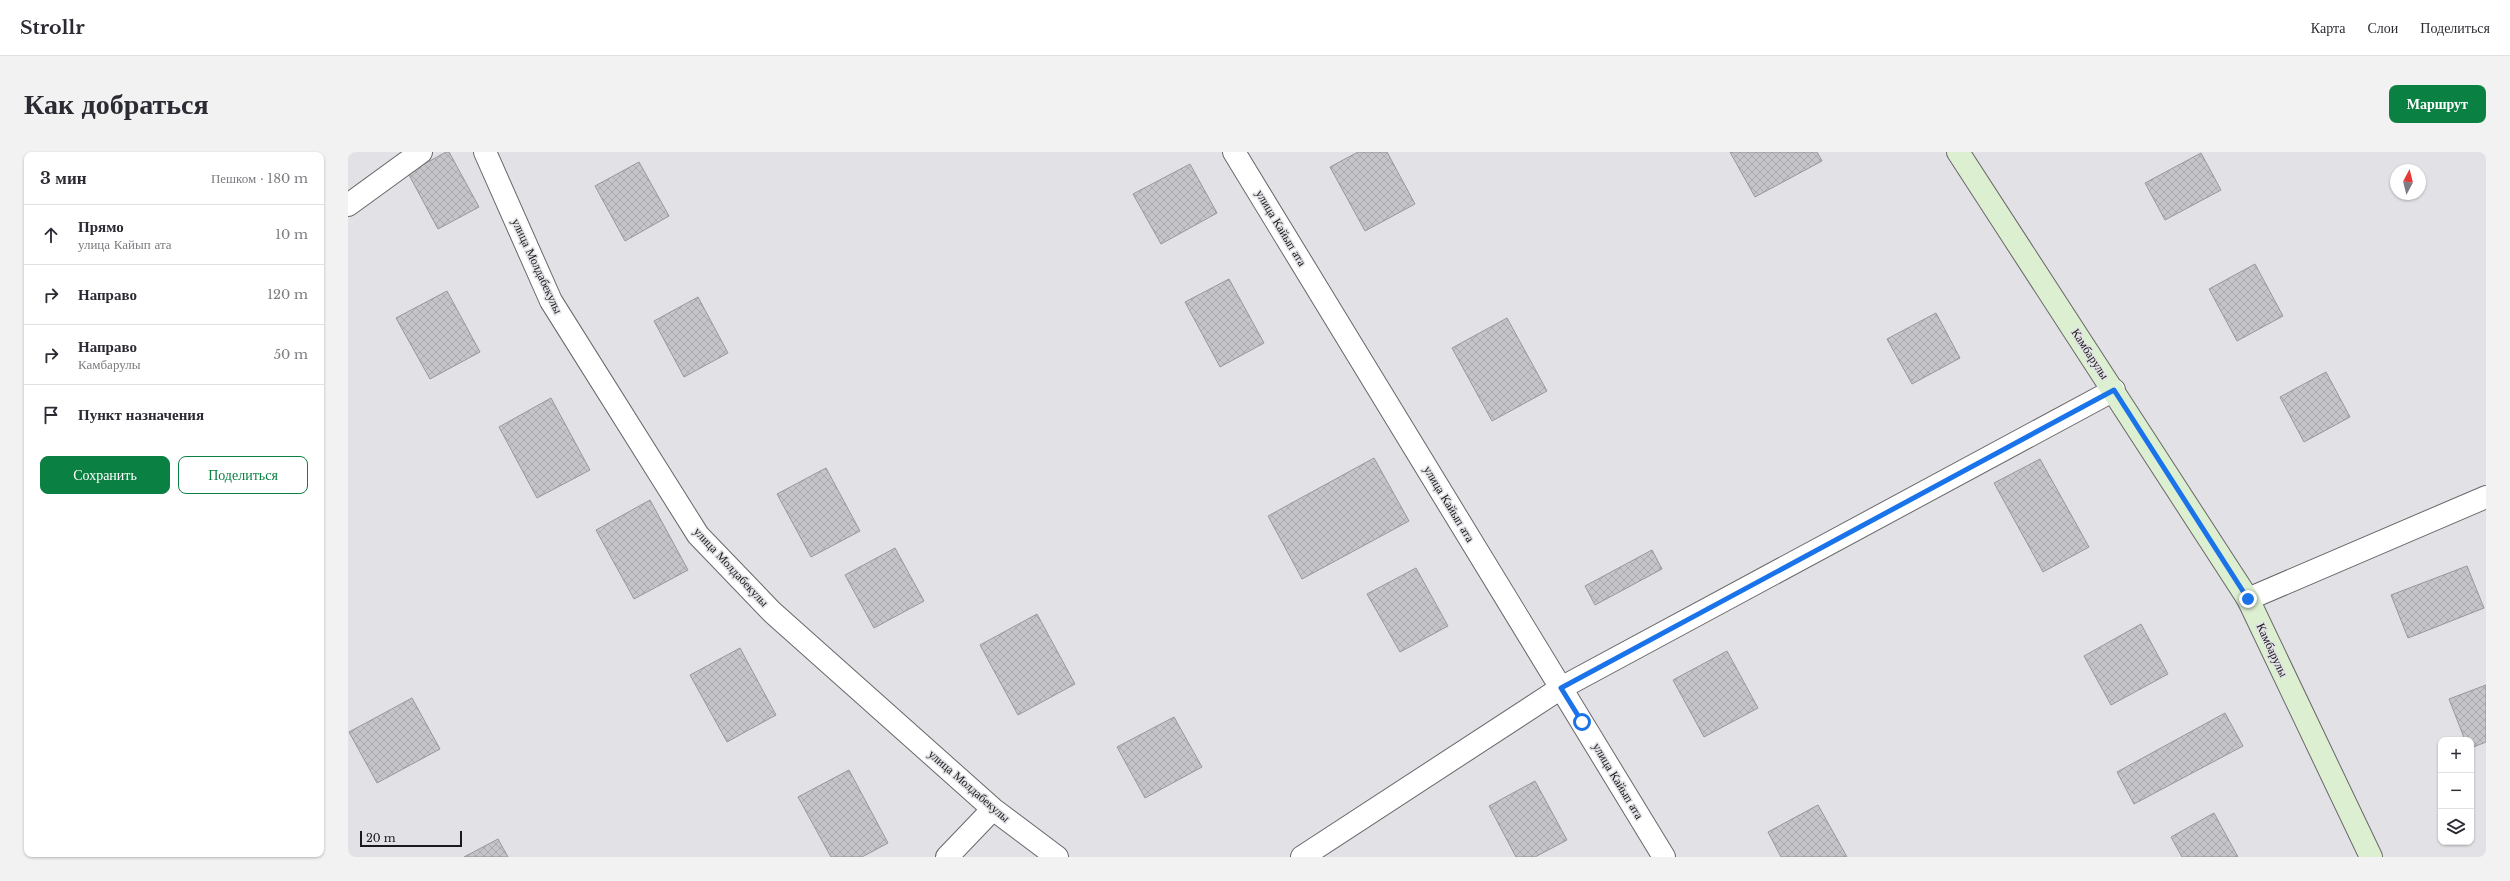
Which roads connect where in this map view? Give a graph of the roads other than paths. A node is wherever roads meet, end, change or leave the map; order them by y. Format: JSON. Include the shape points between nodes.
{"nodes":[{"id":1,"x":421,"y":152,"type":"edge"},
{"id":2,"x":485,"y":152,"type":"edge"},
{"id":3,"x":1234,"y":152,"type":"edge"},
{"id":4,"x":1958,"y":152,"type":"edge"},
{"id":5,"x":348,"y":205,"type":"edge"},
{"id":6,"x":2114,"y":390,"type":"junction"},
{"id":7,"x":2486,"y":497,"type":"edge"},
{"id":8,"x":2248,"y":599,"type":"junction"},
{"id":9,"x":1561,"y":688,"type":"junction"},
{"id":10,"x":993,"y":809,"type":"junction"},
{"id":11,"x":947,"y":857,"type":"edge"},
{"id":12,"x":1057,"y":857,"type":"edge"},
{"id":13,"x":1302,"y":857,"type":"edge"},
{"id":14,"x":1664,"y":857,"type":"edge"},
{"id":15,"x":2371,"y":857,"type":"edge"}],
"edges":[{"from":1,"to":5,"type":"street"},
{"from":2,"to":10,"type":"street","name":"улица Молдабекулы","via":[[551,300],[698,535],[772,612]]},
{"from":3,"to":9,"type":"street","name":"улица Кайып ата"},
{"from":4,"to":6,"type":"street","name":"Камбарулы"},
{"from":6,"to":8,"type":"street","name":"Камбарулы"},
{"from":6,"to":9,"type":"street"},
{"from":7,"to":8,"type":"street"},
{"from":8,"to":15,"type":"street","name":"Камбарулы"},
{"from":9,"to":13,"type":"street"},
{"from":9,"to":14,"type":"street","name":"улица Кайып ата"},
{"from":10,"to":11,"type":"street"},
{"from":10,"to":12,"type":"street","name":"улица Молдабекулы"}]}
